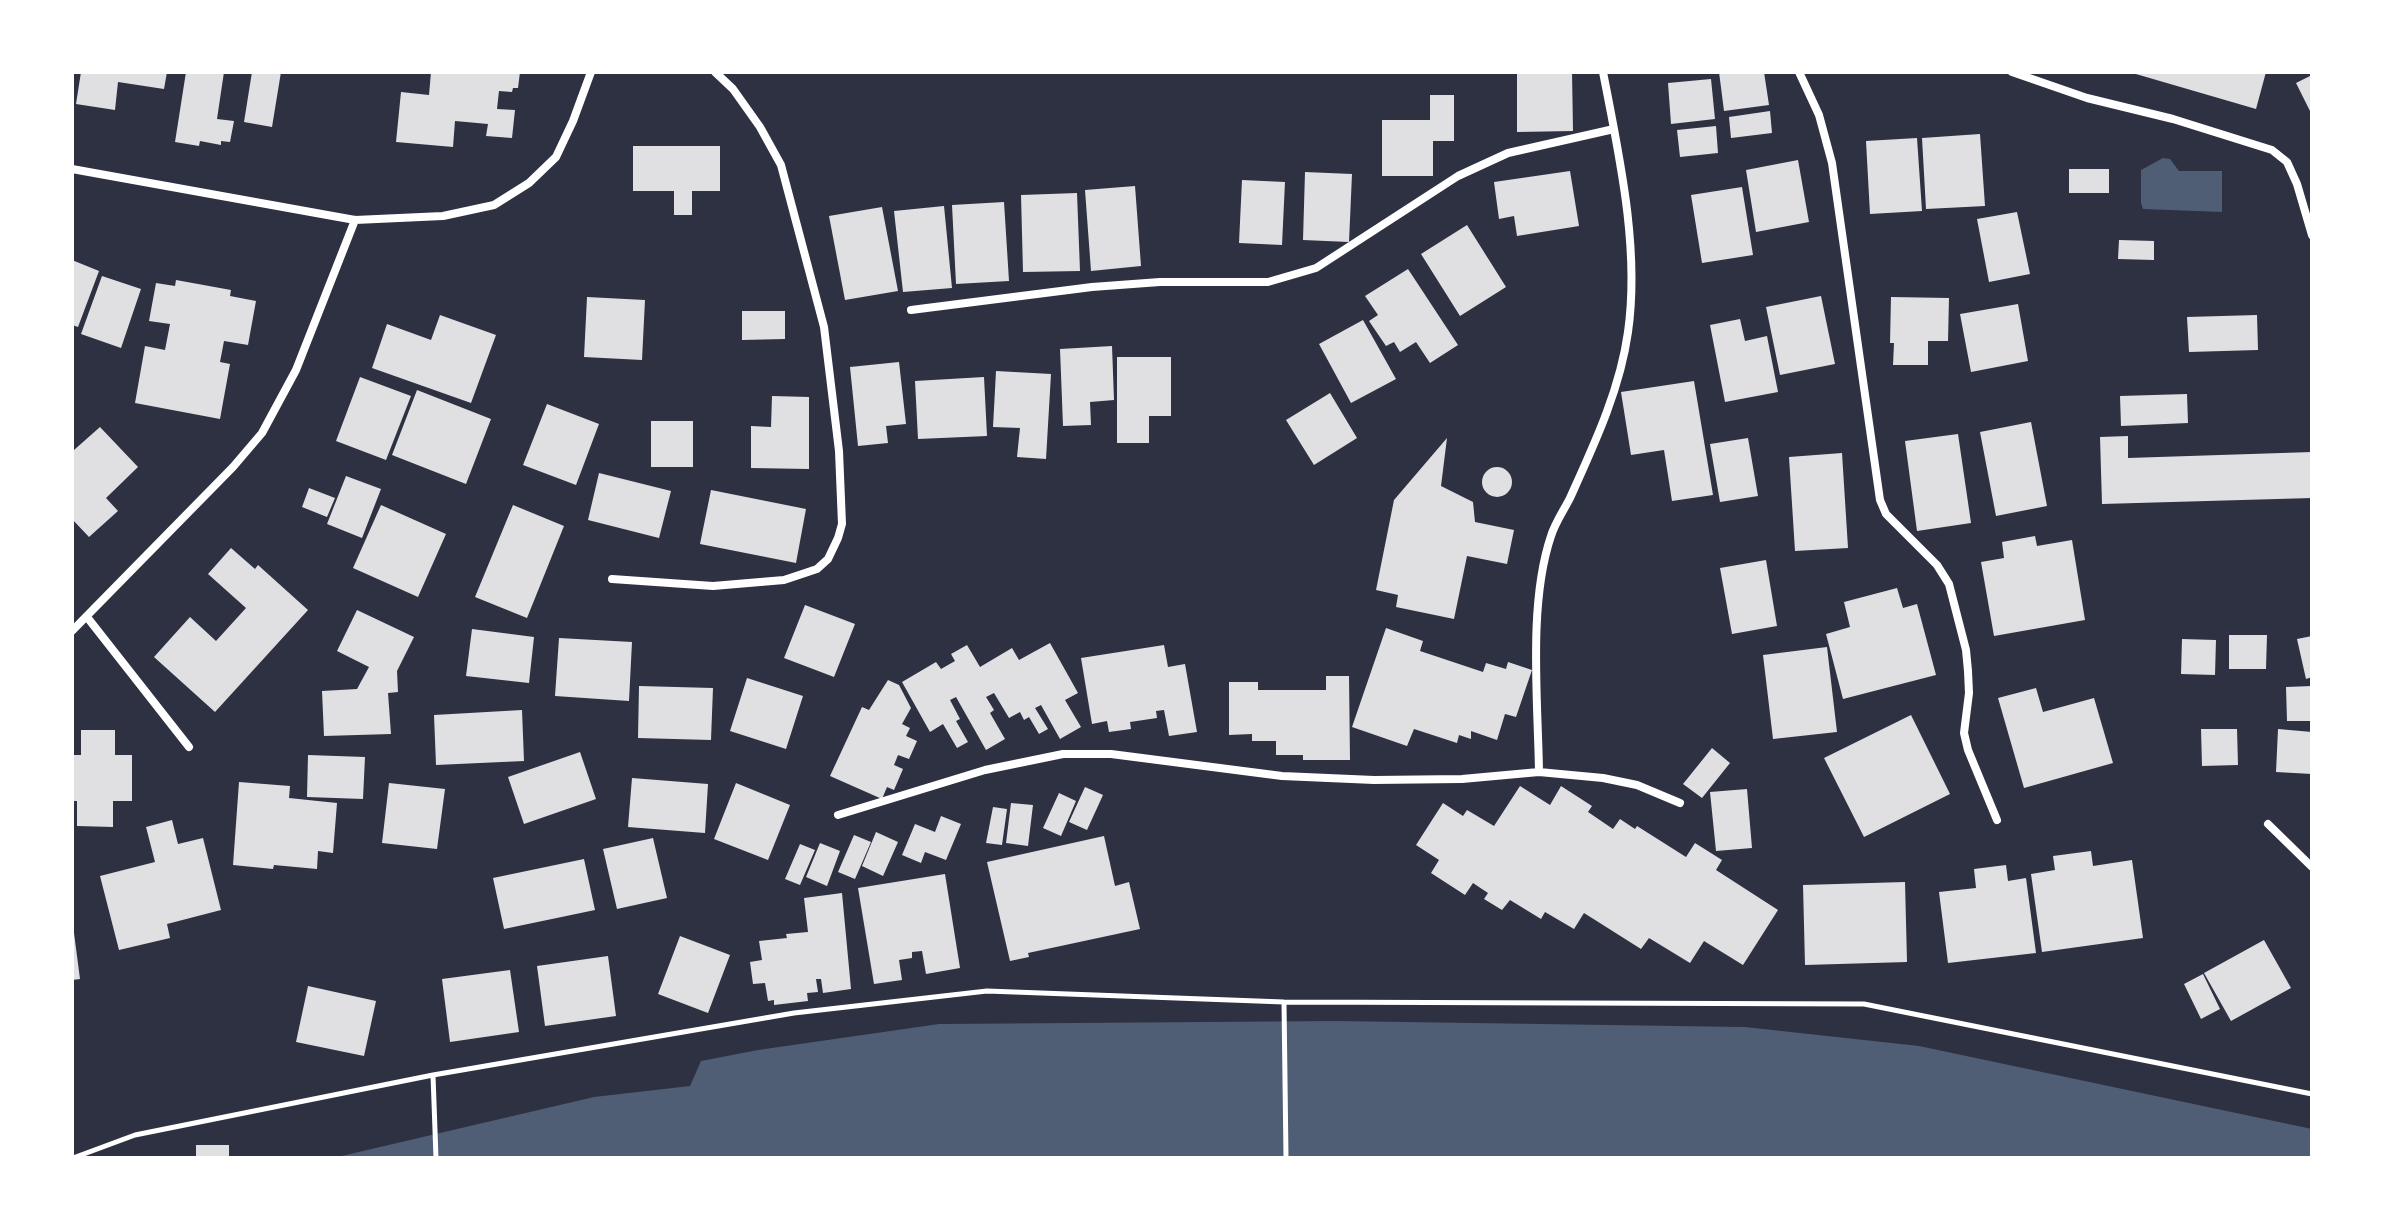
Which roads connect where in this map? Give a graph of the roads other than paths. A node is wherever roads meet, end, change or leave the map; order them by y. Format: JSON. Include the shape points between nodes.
{"nodes":[{"id":1,"x":591,"y":72,"type":"edge"},
{"id":2,"x":715,"y":72,"type":"edge"},
{"id":3,"x":1603,"y":72,"type":"edge"},
{"id":4,"x":1799,"y":72,"type":"edge"},
{"id":5,"x":2012,"y":72,"type":"edge"},
{"id":6,"x":1614,"y":129,"type":"junction"},
{"id":7,"x":72,"y":169,"type":"edge"},
{"id":8,"x":355,"y":220,"type":"junction"},
{"id":9,"x":2312,"y":235,"type":"edge"},
{"id":10,"x":911,"y":310,"type":"dead end"},
{"id":11,"x":612,"y":579,"type":"dead end"},
{"id":12,"x":87,"y":617,"type":"junction"},
{"id":13,"x":72,"y":631,"type":"edge"},
{"id":14,"x":189,"y":747,"type":"dead end"},
{"id":15,"x":1539,"y":772,"type":"junction"},
{"id":16,"x":1680,"y":803,"type":"dead end"},
{"id":17,"x":838,"y":815,"type":"dead end"},
{"id":18,"x":1997,"y":820,"type":"dead end"},
{"id":19,"x":2268,"y":824,"type":"dead end"},
{"id":20,"x":2312,"y":867,"type":"edge"}],
"edges":[{"from":1,"to":8,"type":"street","via":[[556,157],[529,183],[494,205],[443,216]]},
{"from":2,"to":11,"type":"street","via":[[760,127],[781,165],[824,327],[842,524],[828,559],[817,569],[784,580],[713,586]]},
{"from":3,"to":6,"type":"street"},
{"from":4,"to":18,"type":"street","via":[[1819,115],[1832,163],[1880,500],[1886,514],[1949,584],[1966,650],[1969,693],[1964,733]]},
{"from":5,"to":9,"type":"street","via":[[2272,150],[2287,162]]},
{"from":6,"to":10,"type":"street","via":[[1508,153],[1458,176],[1316,268],[1268,282],[1092,287]]},
{"from":6,"to":15,"type":"street","via":[[1633,260],[1629,330],[1601,428],[1551,535],[1538,594]]},
{"from":7,"to":8,"type":"street"},
{"from":8,"to":12,"type":"street","via":[[296,370],[262,433]]},
{"from":12,"to":13,"type":"street"},
{"from":12,"to":14,"type":"street"},
{"from":15,"to":16,"type":"street","via":[[1637,785]]},
{"from":15,"to":17,"type":"street","via":[[1374,780],[1063,754],[985,770]]},
{"from":19,"to":20,"type":"street"}]}
